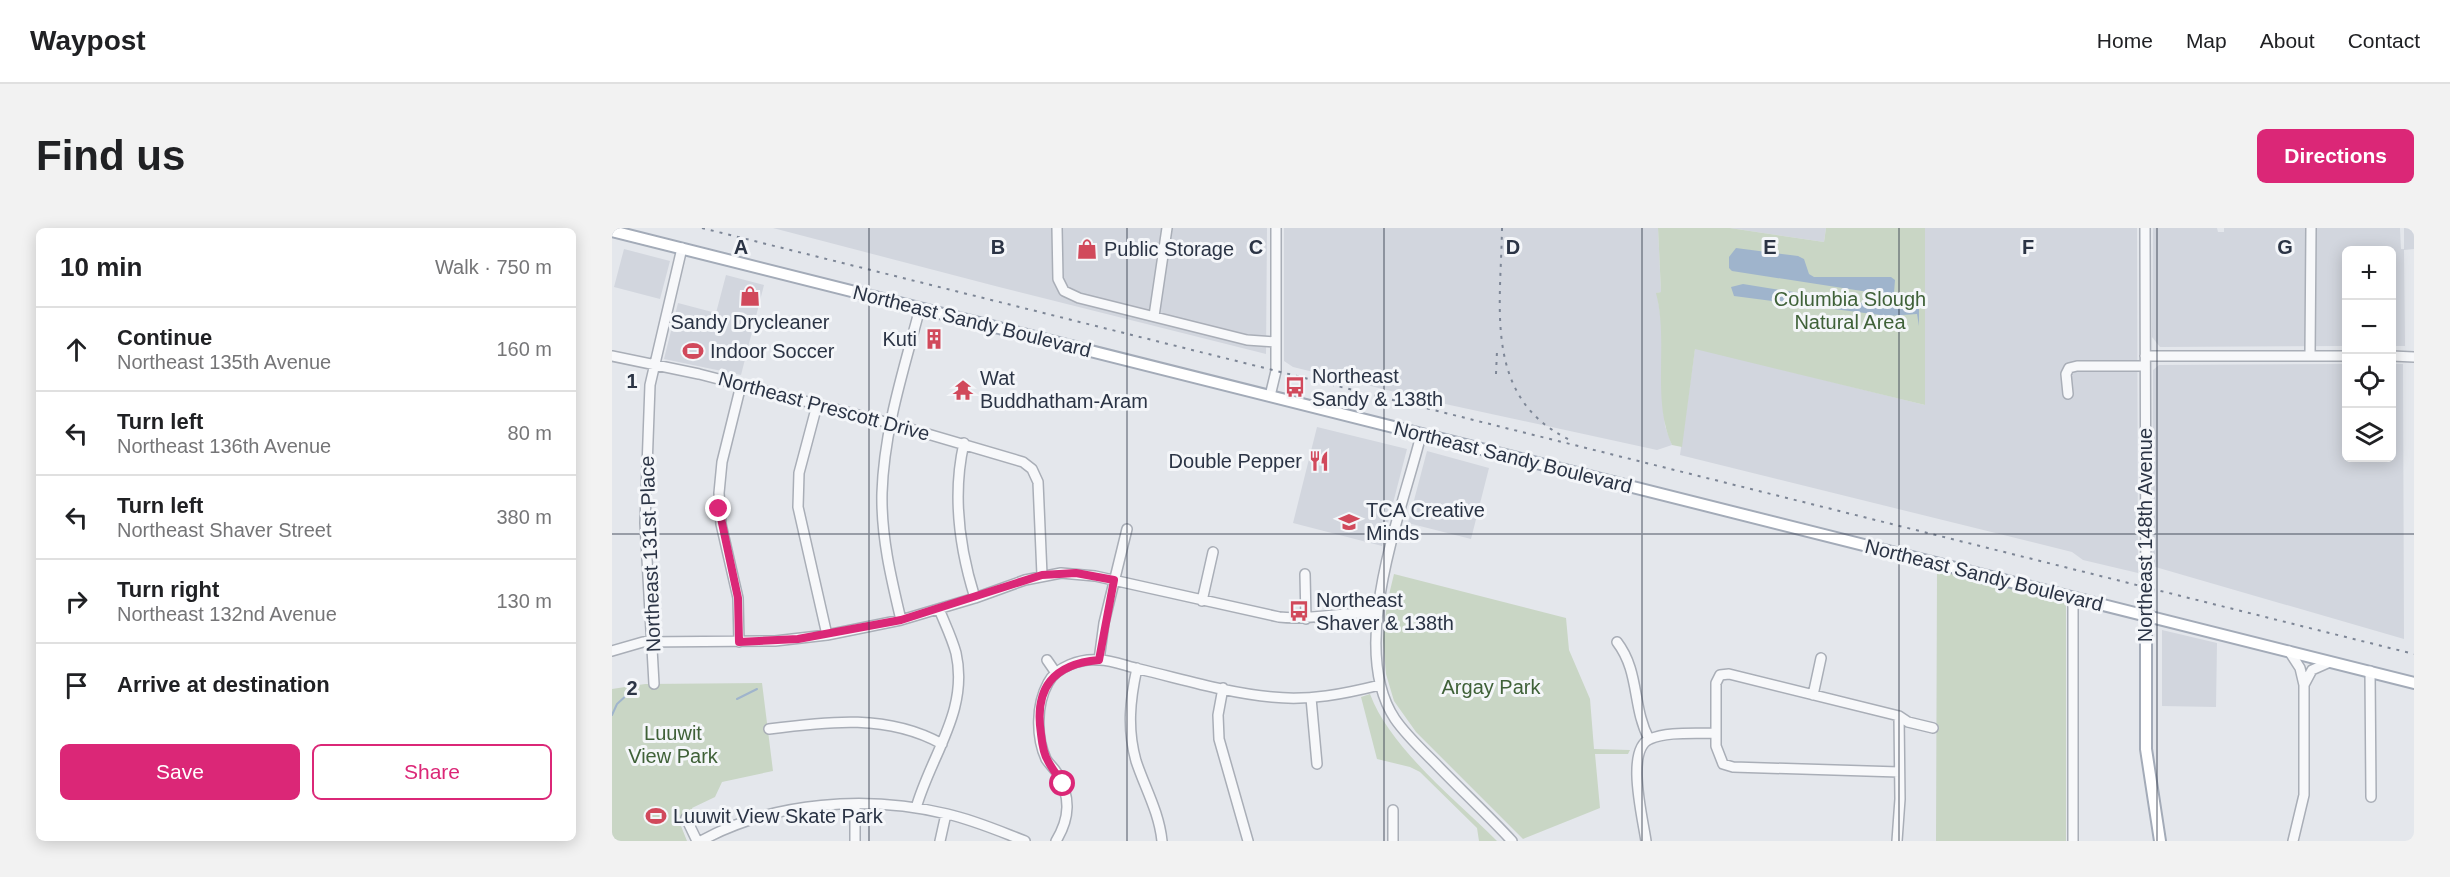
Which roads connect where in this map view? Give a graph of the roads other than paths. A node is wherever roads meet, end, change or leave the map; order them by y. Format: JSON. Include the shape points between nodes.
{"nodes":[{"id":1,"x":1057,"y":228,"type":"edge"},
{"id":2,"x":1167,"y":228,"type":"edge"},
{"id":3,"x":1276,"y":228,"type":"edge"},
{"id":4,"x":2145,"y":228,"type":"edge"},
{"id":5,"x":2311,"y":228,"type":"edge"},
{"id":6,"x":612,"y":231,"type":"edge"},
{"id":7,"x":682,"y":248,"type":"junction"},
{"id":8,"x":920,"y":308,"type":"junction"},
{"id":9,"x":1154,"y":316,"type":"junction"},
{"id":10,"x":1276,"y":342,"type":"junction"},
{"id":11,"x":612,"y":356,"type":"edge"},
{"id":12,"x":2310,"y":356,"type":"junction"},
{"id":13,"x":2342,"y":356,"type":"edge"},
{"id":14,"x":2396,"y":356,"type":"edge"},
{"id":15,"x":2414,"y":357,"type":"edge"},
{"id":16,"x":2145,"y":361,"type":"junction"},
{"id":17,"x":653,"y":366,"type":"junction"},
{"id":18,"x":741,"y":385,"type":"junction"},
{"id":19,"x":2068,"y":394,"type":"dead end"},
{"id":20,"x":1270,"y":396,"type":"junction"},
{"id":21,"x":817,"y":405,"type":"junction"},
{"id":22,"x":890,"y":423,"type":"junction"},
{"id":23,"x":1421,"y":435,"type":"junction"},
{"id":24,"x":964,"y":443,"type":"junction"},
{"id":25,"x":1127,"y":529,"type":"dead end"},
{"id":26,"x":1213,"y":552,"type":"dead end"},
{"id":27,"x":1305,"y":574,"type":"dead end"},
{"id":28,"x":1042,"y":575,"type":"junction"},
{"id":29,"x":1114,"y":580,"type":"junction"},
{"id":30,"x":975,"y":598,"type":"junction"},
{"id":31,"x":2073,"y":598,"type":"junction"},
{"id":32,"x":1202,"y":601,"type":"junction"},
{"id":33,"x":939,"y":609,"type":"junction"},
{"id":34,"x":1377,"y":613,"type":"junction"},
{"id":35,"x":2146,"y":616,"type":"junction"},
{"id":36,"x":1306,"y":619,"type":"junction"},
{"id":37,"x":901,"y":620,"type":"junction"},
{"id":38,"x":827,"y":635,"type":"junction"},
{"id":39,"x":651,"y":642,"type":"junction"},
{"id":40,"x":739,"y":642,"type":"junction"},
{"id":41,"x":1617,"y":642,"type":"dead end"},
{"id":42,"x":612,"y":651,"type":"edge"},
{"id":43,"x":2289,"y":651,"type":"junction"},
{"id":44,"x":1821,"y":658,"type":"dead end"},
{"id":45,"x":1047,"y":660,"type":"dead end"},
{"id":46,"x":1099,"y":660,"type":"junction"},
{"id":47,"x":2330,"y":662,"type":"junction"},
{"id":48,"x":1137,"y":668,"type":"junction"},
{"id":49,"x":2370,"y":672,"type":"junction"},
{"id":50,"x":1056,"y":673,"type":"junction"},
{"id":51,"x":2414,"y":683,"type":"edge"},
{"id":52,"x":654,"y":684,"type":"dead end"},
{"id":53,"x":1380,"y":685,"type":"junction"},
{"id":54,"x":2304,"y":685,"type":"junction"},
{"id":55,"x":1223,"y":688,"type":"junction"},
{"id":56,"x":1813,"y":695,"type":"junction"},
{"id":57,"x":1311,"y":698,"type":"junction"},
{"id":58,"x":1899,"y":716,"type":"junction"},
{"id":59,"x":1933,"y":728,"type":"dead end"},
{"id":60,"x":769,"y":729,"type":"dead end"},
{"id":61,"x":1715,"y":733,"type":"junction"},
{"id":62,"x":1648,"y":739,"type":"junction"},
{"id":63,"x":942,"y":744,"type":"junction"},
{"id":64,"x":1317,"y":764,"type":"dead end"},
{"id":65,"x":1899,"y":772,"type":"junction"},
{"id":66,"x":2371,"y":797,"type":"dead end"},
{"id":67,"x":855,"y":804,"type":"junction"},
{"id":68,"x":916,"y":808,"type":"junction"},
{"id":69,"x":1393,"y":810,"type":"dead end"},
{"id":70,"x":946,"y":814,"type":"junction"},
{"id":71,"x":686,"y":818,"type":"dead end"},
{"id":72,"x":699,"y":841,"type":"edge"},
{"id":73,"x":855,"y":841,"type":"edge"},
{"id":74,"x":940,"y":841,"type":"edge"},
{"id":75,"x":1025,"y":841,"type":"edge"},
{"id":76,"x":1056,"y":841,"type":"edge"},
{"id":77,"x":1162,"y":841,"type":"edge"},
{"id":78,"x":1248,"y":841,"type":"edge"},
{"id":79,"x":1393,"y":841,"type":"edge"},
{"id":80,"x":1512,"y":841,"type":"edge"},
{"id":81,"x":1646,"y":841,"type":"edge"},
{"id":82,"x":1897,"y":841,"type":"edge"},
{"id":83,"x":2073,"y":841,"type":"edge"},
{"id":84,"x":2160,"y":841,"type":"edge"},
{"id":85,"x":2293,"y":841,"type":"edge"}],
"edges":[{"from":1,"to":9,"type":"street","via":[[1060,285],[1064,291]]},
{"from":2,"to":9,"type":"street"},
{"from":3,"to":10,"type":"street"},
{"from":4,"to":16,"type":"street","name":"Northeast 148th Avenue"},
{"from":5,"to":12,"type":"street"},
{"from":6,"to":7,"type":"main road","name":"Northeast Sandy Boulevard"},
{"from":7,"to":8,"type":"main road","name":"Northeast Sandy Boulevard"},
{"from":7,"to":17,"type":"street","name":"Northeast 131st Place"},
{"from":8,"to":20,"type":"main road","name":"Northeast Sandy Boulevard"},
{"from":8,"to":22,"type":"street"},
{"from":9,"to":10,"type":"street","via":[[1247,340]]},
{"from":10,"to":20,"type":"street","via":[[1276,371]]},
{"from":11,"to":17,"type":"street","name":"Northeast Prescott Drive"},
{"from":12,"to":13,"type":"street"},
{"from":12,"to":16,"type":"street"},
{"from":14,"to":15,"type":"street"},
{"from":16,"to":19,"type":"street","via":[[2069,368]]},
{"from":16,"to":35,"type":"street","name":"Northeast 148th Avenue"},
{"from":17,"to":18,"type":"street","name":"Northeast Prescott Drive"},
{"from":17,"to":39,"type":"street","name":"Northeast 131st Place","via":[[645,524]]},
{"from":18,"to":21,"type":"street","name":"Northeast Prescott Drive"},
{"from":18,"to":40,"type":"street","via":[[722,462],[719,493],[721,524],[738,598]]},
{"from":20,"to":23,"type":"main road","name":"Northeast Sandy Boulevard"},
{"from":21,"to":22,"type":"street","name":"Northeast Prescott Drive"},
{"from":21,"to":38,"type":"street","via":[[799,473],[798,507]]},
{"from":22,"to":24,"type":"street","name":"Northeast Prescott Drive"},
{"from":22,"to":37,"type":"street","via":[[884,464],[883,522]]},
{"from":23,"to":31,"type":"main road","name":"Northeast Sandy Boulevard"},
{"from":23,"to":34,"type":"street"},
{"from":24,"to":28,"type":"street","name":"Northeast Prescott Drive","via":[[1016,459],[1032,469],[1038,482]]},
{"from":24,"to":30,"type":"street","via":[[958,473],[959,530]]},
{"from":25,"to":29,"type":"street"},
{"from":26,"to":32,"type":"street"},
{"from":27,"to":36,"type":"street"},
{"from":28,"to":29,"type":"street","via":[[1076,573]]},
{"from":28,"to":30,"type":"street"},
{"from":29,"to":32,"type":"street"},
{"from":29,"to":46,"type":"street"},
{"from":30,"to":33,"type":"street"},
{"from":31,"to":35,"type":"main road","name":"Northeast Sandy Boulevard"},
{"from":31,"to":83,"type":"street"},
{"from":32,"to":36,"type":"street","via":[[1271,616]]},
{"from":33,"to":37,"type":"street"},
{"from":33,"to":63,"type":"street","via":[[956,651],[959,676],[955,713]]},
{"from":34,"to":36,"type":"street","via":[[1347,612]]},
{"from":34,"to":53,"type":"street","via":[[1374,648]]},
{"from":35,"to":43,"type":"main road","name":"Northeast Sandy Boulevard"},
{"from":35,"to":84,"type":"main road","name":"Northeast 148th Avenue","via":[[2146,749]]},
{"from":37,"to":38,"type":"street"},
{"from":38,"to":40,"type":"street"},
{"from":39,"to":40,"type":"street"},
{"from":39,"to":42,"type":"street"},
{"from":39,"to":52,"type":"street","name":"Northeast 131st Place"},
{"from":41,"to":62,"type":"street","via":[[1632,669]]},
{"from":43,"to":47,"type":"main road","name":"Northeast Sandy Boulevard"},
{"from":43,"to":54,"type":"street","via":[[2300,668]]},
{"from":44,"to":56,"type":"street"},
{"from":45,"to":50,"type":"street"},
{"from":46,"to":48,"type":"street"},
{"from":46,"to":50,"type":"street","via":[[1072,664]]},
{"from":47,"to":49,"type":"main road","name":"Northeast Sandy Boulevard"},
{"from":47,"to":54,"type":"street","via":[[2312,670]]},
{"from":48,"to":55,"type":"street"},
{"from":48,"to":77,"type":"street","via":[[1131,698],[1131,732]]},
{"from":49,"to":51,"type":"main road","name":"Northeast Sandy Boulevard"},
{"from":49,"to":66,"type":"street"},
{"from":50,"to":76,"type":"street","via":[[1042,697],[1039,719],[1047,760],[1068,799],[1065,827]]},
{"from":53,"to":57,"type":"street"},
{"from":53,"to":80,"type":"street","via":[[1388,707],[1405,733]]},
{"from":54,"to":85,"type":"street","via":[[2304,795]]},
{"from":55,"to":57,"type":"street","via":[[1269,697]]},
{"from":55,"to":78,"type":"street","via":[[1219,739]]},
{"from":56,"to":58,"type":"street"},
{"from":56,"to":61,"type":"street","via":[[1717,671]]},
{"from":57,"to":64,"type":"street"},
{"from":58,"to":59,"type":"street"},
{"from":58,"to":65,"type":"street"},
{"from":60,"to":63,"type":"street","via":[[818,723],[877,723],[911,729]]},
{"from":61,"to":62,"type":"street"},
{"from":61,"to":65,"type":"street","via":[[1719,760],[1727,766]]},
{"from":62,"to":81,"type":"street","via":[[1638,749],[1636,758]]},
{"from":63,"to":68,"type":"street"},
{"from":65,"to":82,"type":"street"},
{"from":67,"to":68,"type":"street"},
{"from":67,"to":72,"type":"street","via":[[780,813]]},
{"from":67,"to":73,"type":"street"},
{"from":68,"to":70,"type":"street"},
{"from":69,"to":79,"type":"street"},
{"from":70,"to":74,"type":"street"},
{"from":70,"to":75,"type":"street"},
{"from":71,"to":72,"type":"street"}]}
